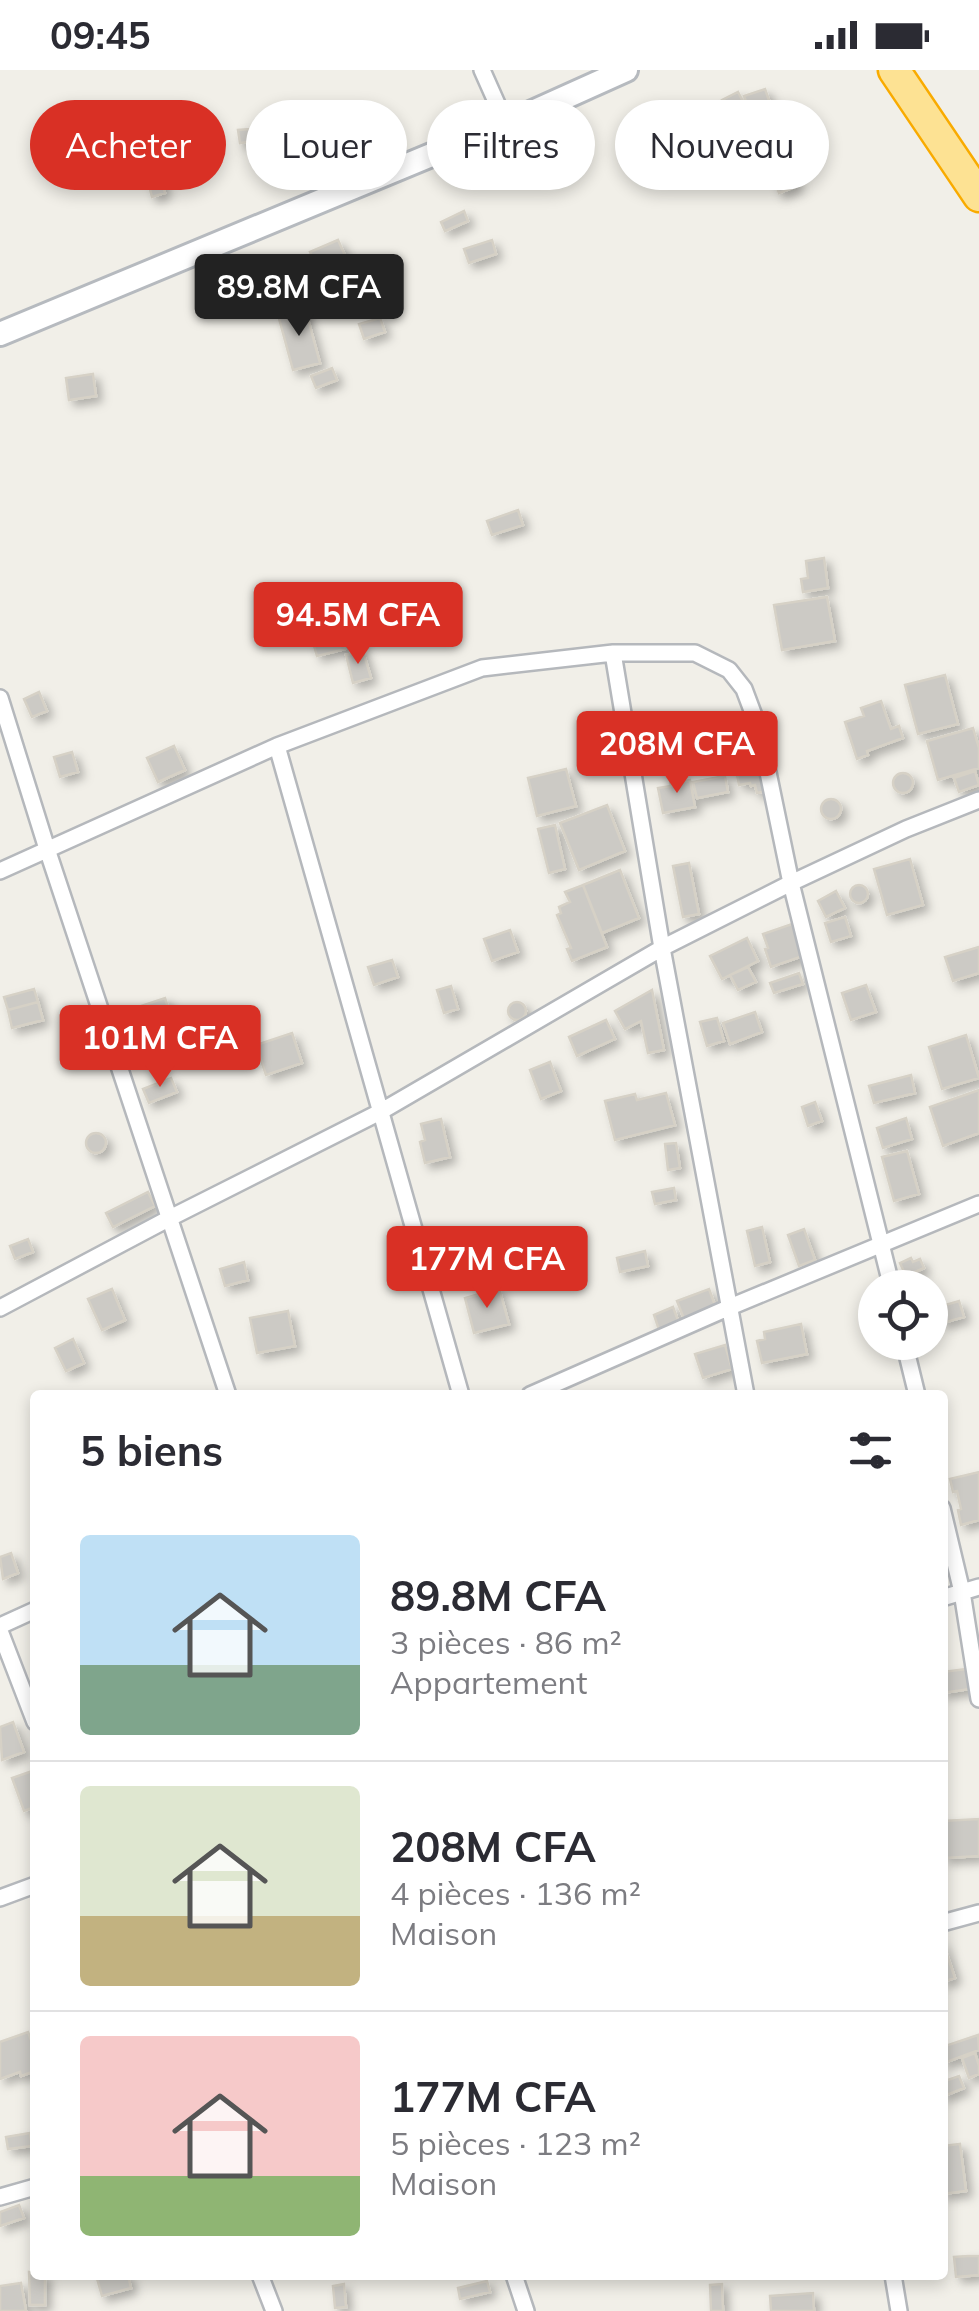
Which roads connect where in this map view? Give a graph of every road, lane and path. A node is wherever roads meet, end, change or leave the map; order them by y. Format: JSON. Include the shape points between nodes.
{"nodes":[{"id":1,"x":482,"y":70,"type":"edge"},
{"id":2,"x":626,"y":70,"type":"edge"},
{"id":3,"x":894,"y":70,"type":"edge"},
{"id":4,"x":495,"y":100,"type":"edge"},
{"id":5,"x":559,"y":100,"type":"edge"},
{"id":6,"x":427,"y":157,"type":"edge"},
{"id":7,"x":979,"y":196,"type":"edge"},
{"id":8,"x":0,"y":334,"type":"edge"},
{"id":9,"x":614,"y":653,"type":"junction"},
{"id":10,"x":0,"y":698,"type":"edge"},
{"id":11,"x":278,"y":746,"type":"junction"},
{"id":12,"x":979,"y":800,"type":"edge"},
{"id":13,"x":48,"y":852,"type":"junction"},
{"id":14,"x":0,"y":872,"type":"edge"},
{"id":15,"x":790,"y":883,"type":"junction"},
{"id":16,"x":662,"y":948,"type":"junction"},
{"id":17,"x":380,"y":1112,"type":"junction"},
{"id":18,"x":979,"y":1204,"type":"edge"},
{"id":19,"x":168,"y":1219,"type":"junction"},
{"id":20,"x":882,"y":1244,"type":"junction"},
{"id":21,"x":888,"y":1270,"type":"edge"},
{"id":22,"x":0,"y":1308,"type":"edge"},
{"id":23,"x":730,"y":1308,"type":"junction"},
{"id":24,"x":908,"y":1360,"type":"edge"},
{"id":25,"x":226,"y":1390,"type":"edge"},
{"id":26,"x":460,"y":1390,"type":"edge"},
{"id":27,"x":541,"y":1390,"type":"edge"},
{"id":28,"x":745,"y":1390,"type":"edge"},
{"id":29,"x":915,"y":1390,"type":"edge"},
{"id":30,"x":948,"y":1533,"type":"edge"},
{"id":31,"x":979,"y":1587,"type":"edge"},
{"id":32,"x":962,"y":1592,"type":"junction"},
{"id":33,"x":948,"y":1596,"type":"edge"},
{"id":34,"x":30,"y":1613,"type":"edge"},
{"id":35,"x":0,"y":1628,"type":"edge"},
{"id":36,"x":979,"y":1700,"type":"edge"},
{"id":37,"x":30,"y":1709,"type":"edge"},
{"id":38,"x":30,"y":1886,"type":"edge"},
{"id":39,"x":0,"y":1898,"type":"edge"},
{"id":40,"x":979,"y":1913,"type":"edge"},
{"id":41,"x":948,"y":1921,"type":"edge"},
{"id":42,"x":30,"y":2188,"type":"edge"},
{"id":43,"x":0,"y":2197,"type":"edge"},
{"id":44,"x":262,"y":2280,"type":"edge"},
{"id":45,"x":516,"y":2280,"type":"edge"},
{"id":46,"x":895,"y":2280,"type":"edge"},
{"id":47,"x":274,"y":2311,"type":"edge"},
{"id":48,"x":526,"y":2311,"type":"edge"},
{"id":49,"x":899,"y":2311,"type":"edge"}],
"edges":[{"from":1,"to":4,"type":"street"},
{"from":2,"to":5,"type":"street"},
{"from":3,"to":7,"type":"highway"},
{"from":6,"to":8,"type":"street"},
{"from":9,"to":11,"type":"street","via":[[482,668]]},
{"from":9,"to":15,"type":"street","via":[[695,653],[728,670],[744,688],[759,729]]},
{"from":9,"to":16,"type":"street"},
{"from":10,"to":13,"type":"street"},
{"from":11,"to":13,"type":"street"},
{"from":11,"to":17,"type":"street"},
{"from":12,"to":15,"type":"street"},
{"from":13,"to":14,"type":"street"},
{"from":13,"to":19,"type":"street"},
{"from":15,"to":16,"type":"street"},
{"from":15,"to":20,"type":"street"},
{"from":16,"to":17,"type":"street"},
{"from":16,"to":23,"type":"street"},
{"from":17,"to":19,"type":"street"},
{"from":17,"to":26,"type":"street"},
{"from":18,"to":20,"type":"street"},
{"from":19,"to":22,"type":"street"},
{"from":19,"to":25,"type":"street"},
{"from":20,"to":21,"type":"street"},
{"from":20,"to":23,"type":"street"},
{"from":23,"to":27,"type":"street"},
{"from":23,"to":28,"type":"street"},
{"from":24,"to":29,"type":"street"},
{"from":30,"to":32,"type":"street"},
{"from":31,"to":32,"type":"street"},
{"from":32,"to":33,"type":"street"},
{"from":32,"to":36,"type":"street"},
{"from":34,"to":35,"type":"street"},
{"from":35,"to":37,"type":"street"},
{"from":38,"to":39,"type":"street"},
{"from":40,"to":41,"type":"street"},
{"from":42,"to":43,"type":"street"},
{"from":44,"to":47,"type":"street"},
{"from":45,"to":48,"type":"street"},
{"from":46,"to":49,"type":"street"}]}
